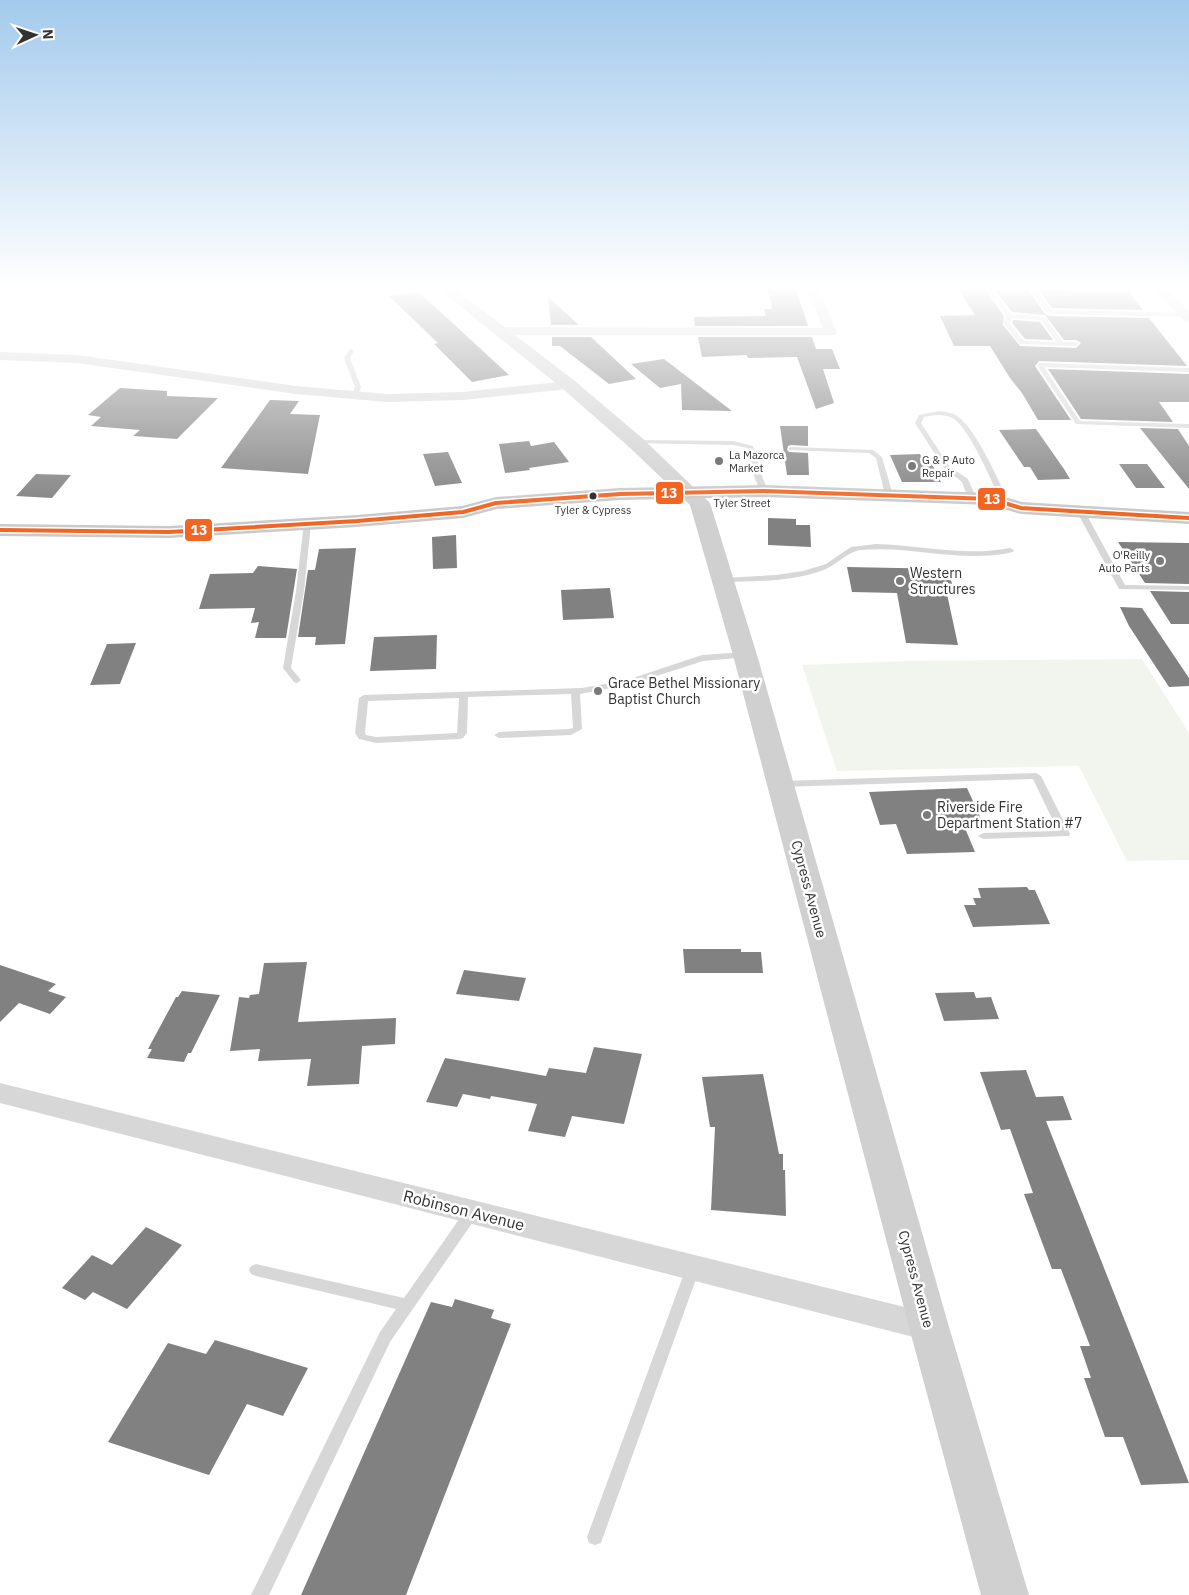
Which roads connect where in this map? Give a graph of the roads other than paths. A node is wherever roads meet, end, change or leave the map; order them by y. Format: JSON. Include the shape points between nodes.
{"nodes":[{"id":1,"x":108,"y":363,"type":"edge"},
{"id":2,"x":349,"y":363,"type":"edge"},
{"id":3,"x":541,"y":363,"type":"edge"},
{"id":4,"x":1189,"y":370,"type":"edge"},
{"id":5,"x":569,"y":385,"type":"junction"},
{"id":6,"x":355,"y":395,"type":"junction"},
{"id":7,"x":1189,"y":426,"type":"edge"},
{"id":8,"x":635,"y":442,"type":"junction"},
{"id":9,"x":791,"y":448,"type":"dead end"},
{"id":10,"x":764,"y":491,"type":"junction"},
{"id":11,"x":889,"y":495,"type":"junction"},
{"id":12,"x":694,"y":497,"type":"junction"},
{"id":13,"x":972,"y":498,"type":"junction"},
{"id":14,"x":1013,"y":506,"type":"junction"},
{"id":15,"x":1081,"y":512,"type":"junction"},
{"id":16,"x":1189,"y":518,"type":"edge"},
{"id":17,"x":307,"y":524,"type":"junction"},
{"id":18,"x":0,"y":530,"type":"edge"},
{"id":19,"x":1010,"y":550,"type":"dead end"},
{"id":20,"x":723,"y":580,"type":"junction"},
{"id":21,"x":1189,"y":588,"type":"edge"},
{"id":22,"x":745,"y":655,"type":"junction"},
{"id":23,"x":297,"y":680,"type":"dead end"},
{"id":24,"x":575,"y":691,"type":"junction"},
{"id":25,"x":464,"y":695,"type":"junction"},
{"id":26,"x":499,"y":735,"type":"dead end"},
{"id":27,"x":780,"y":784,"type":"junction"},
{"id":28,"x":983,"y":836,"type":"dead end"},
{"id":29,"x":0,"y":1093,"type":"edge"},
{"id":30,"x":472,"y":1212,"type":"junction"},
{"id":31,"x":693,"y":1268,"type":"junction"},
{"id":32,"x":256,"y":1270,"type":"dead end"},
{"id":33,"x":407,"y":1305,"type":"junction"},
{"id":34,"x":929,"y":1327,"type":"junction"},
{"id":35,"x":595,"y":1537,"type":"dead end"},
{"id":36,"x":260,"y":1595,"type":"edge"},
{"id":37,"x":1005,"y":1595,"type":"edge"}],
"edges":[{"from":1,"to":6,"type":"street","via":[[296,390]]},
{"from":2,"to":6,"type":"lane","via":[[358,387]]},
{"from":3,"to":5,"type":"street"},
{"from":4,"to":7,"type":"lane","via":[[1040,365],[1078,423]]},
{"from":5,"to":6,"type":"street","via":[[463,396],[387,398]]},
{"from":5,"to":8,"type":"street"},
{"from":8,"to":10,"type":"lane","via":[[747,445],[751,447]]},
{"from":8,"to":12,"type":"street"},
{"from":9,"to":11,"type":"lane","via":[[871,451],[879,457]]},
{"from":10,"to":11,"type":"main road","name":"Tyler Street"},
{"from":10,"to":12,"type":"main road","name":"Tyler Street"},
{"from":11,"to":13,"type":"main road","name":"Tyler Street"},
{"from":12,"to":14,"type":"main road","name":"Tyler Street","via":[[995,513]]},
{"from":12,"to":17,"type":"main road","name":"Tyler Street","via":[[630,506],[499,516],[463,512]]},
{"from":12,"to":20,"type":"street","name":"Cypress Avenue"},
{"from":13,"to":14,"type":"main road","name":"Tyler Street","via":[[991,499]]},
{"from":13,"to":14,"type":"lane","via":[[965,481],[946,466],[930,444],[918,423],[921,416],[947,414],[958,419],[999,489]]},
{"from":14,"to":15,"type":"main road","name":"Tyler Street"},
{"from":15,"to":16,"type":"main road","name":"Tyler Street"},
{"from":15,"to":21,"type":"lane","via":[[1122,587]]},
{"from":17,"to":18,"type":"main road","name":"Tyler Street","via":[[169,532]]},
{"from":17,"to":23,"type":"lane","via":[[287,668]]},
{"from":19,"to":20,"type":"lane","via":[[993,556],[891,546],[855,548],[829,566],[806,573]]},
{"from":20,"to":22,"type":"street","name":"Cypress Avenue"},
{"from":22,"to":24,"type":"lane","via":[[702,658],[629,682]]},
{"from":22,"to":27,"type":"street","name":"Cypress Avenue"},
{"from":24,"to":25,"type":"lane"},
{"from":24,"to":26,"type":"lane","via":[[577,729],[571,732]]},
{"from":25,"to":25,"type":"lane","via":[[460,736],[386,740],[362,737],[360,733],[364,698]]},
{"from":27,"to":28,"type":"lane","via":[[1036,776],[1065,834]]},
{"from":27,"to":34,"type":"street","name":"Cypress Avenue"},
{"from":29,"to":30,"type":"street","name":"Robinson Avenue"},
{"from":30,"to":31,"type":"street","name":"Robinson Avenue"},
{"from":30,"to":33,"type":"lane"},
{"from":31,"to":34,"type":"street","name":"Robinson Avenue"},
{"from":31,"to":35,"type":"lane"},
{"from":32,"to":33,"type":"lane"},
{"from":33,"to":36,"type":"lane","via":[[385,1336]]},
{"from":34,"to":37,"type":"street","name":"Cypress Avenue"}]}
